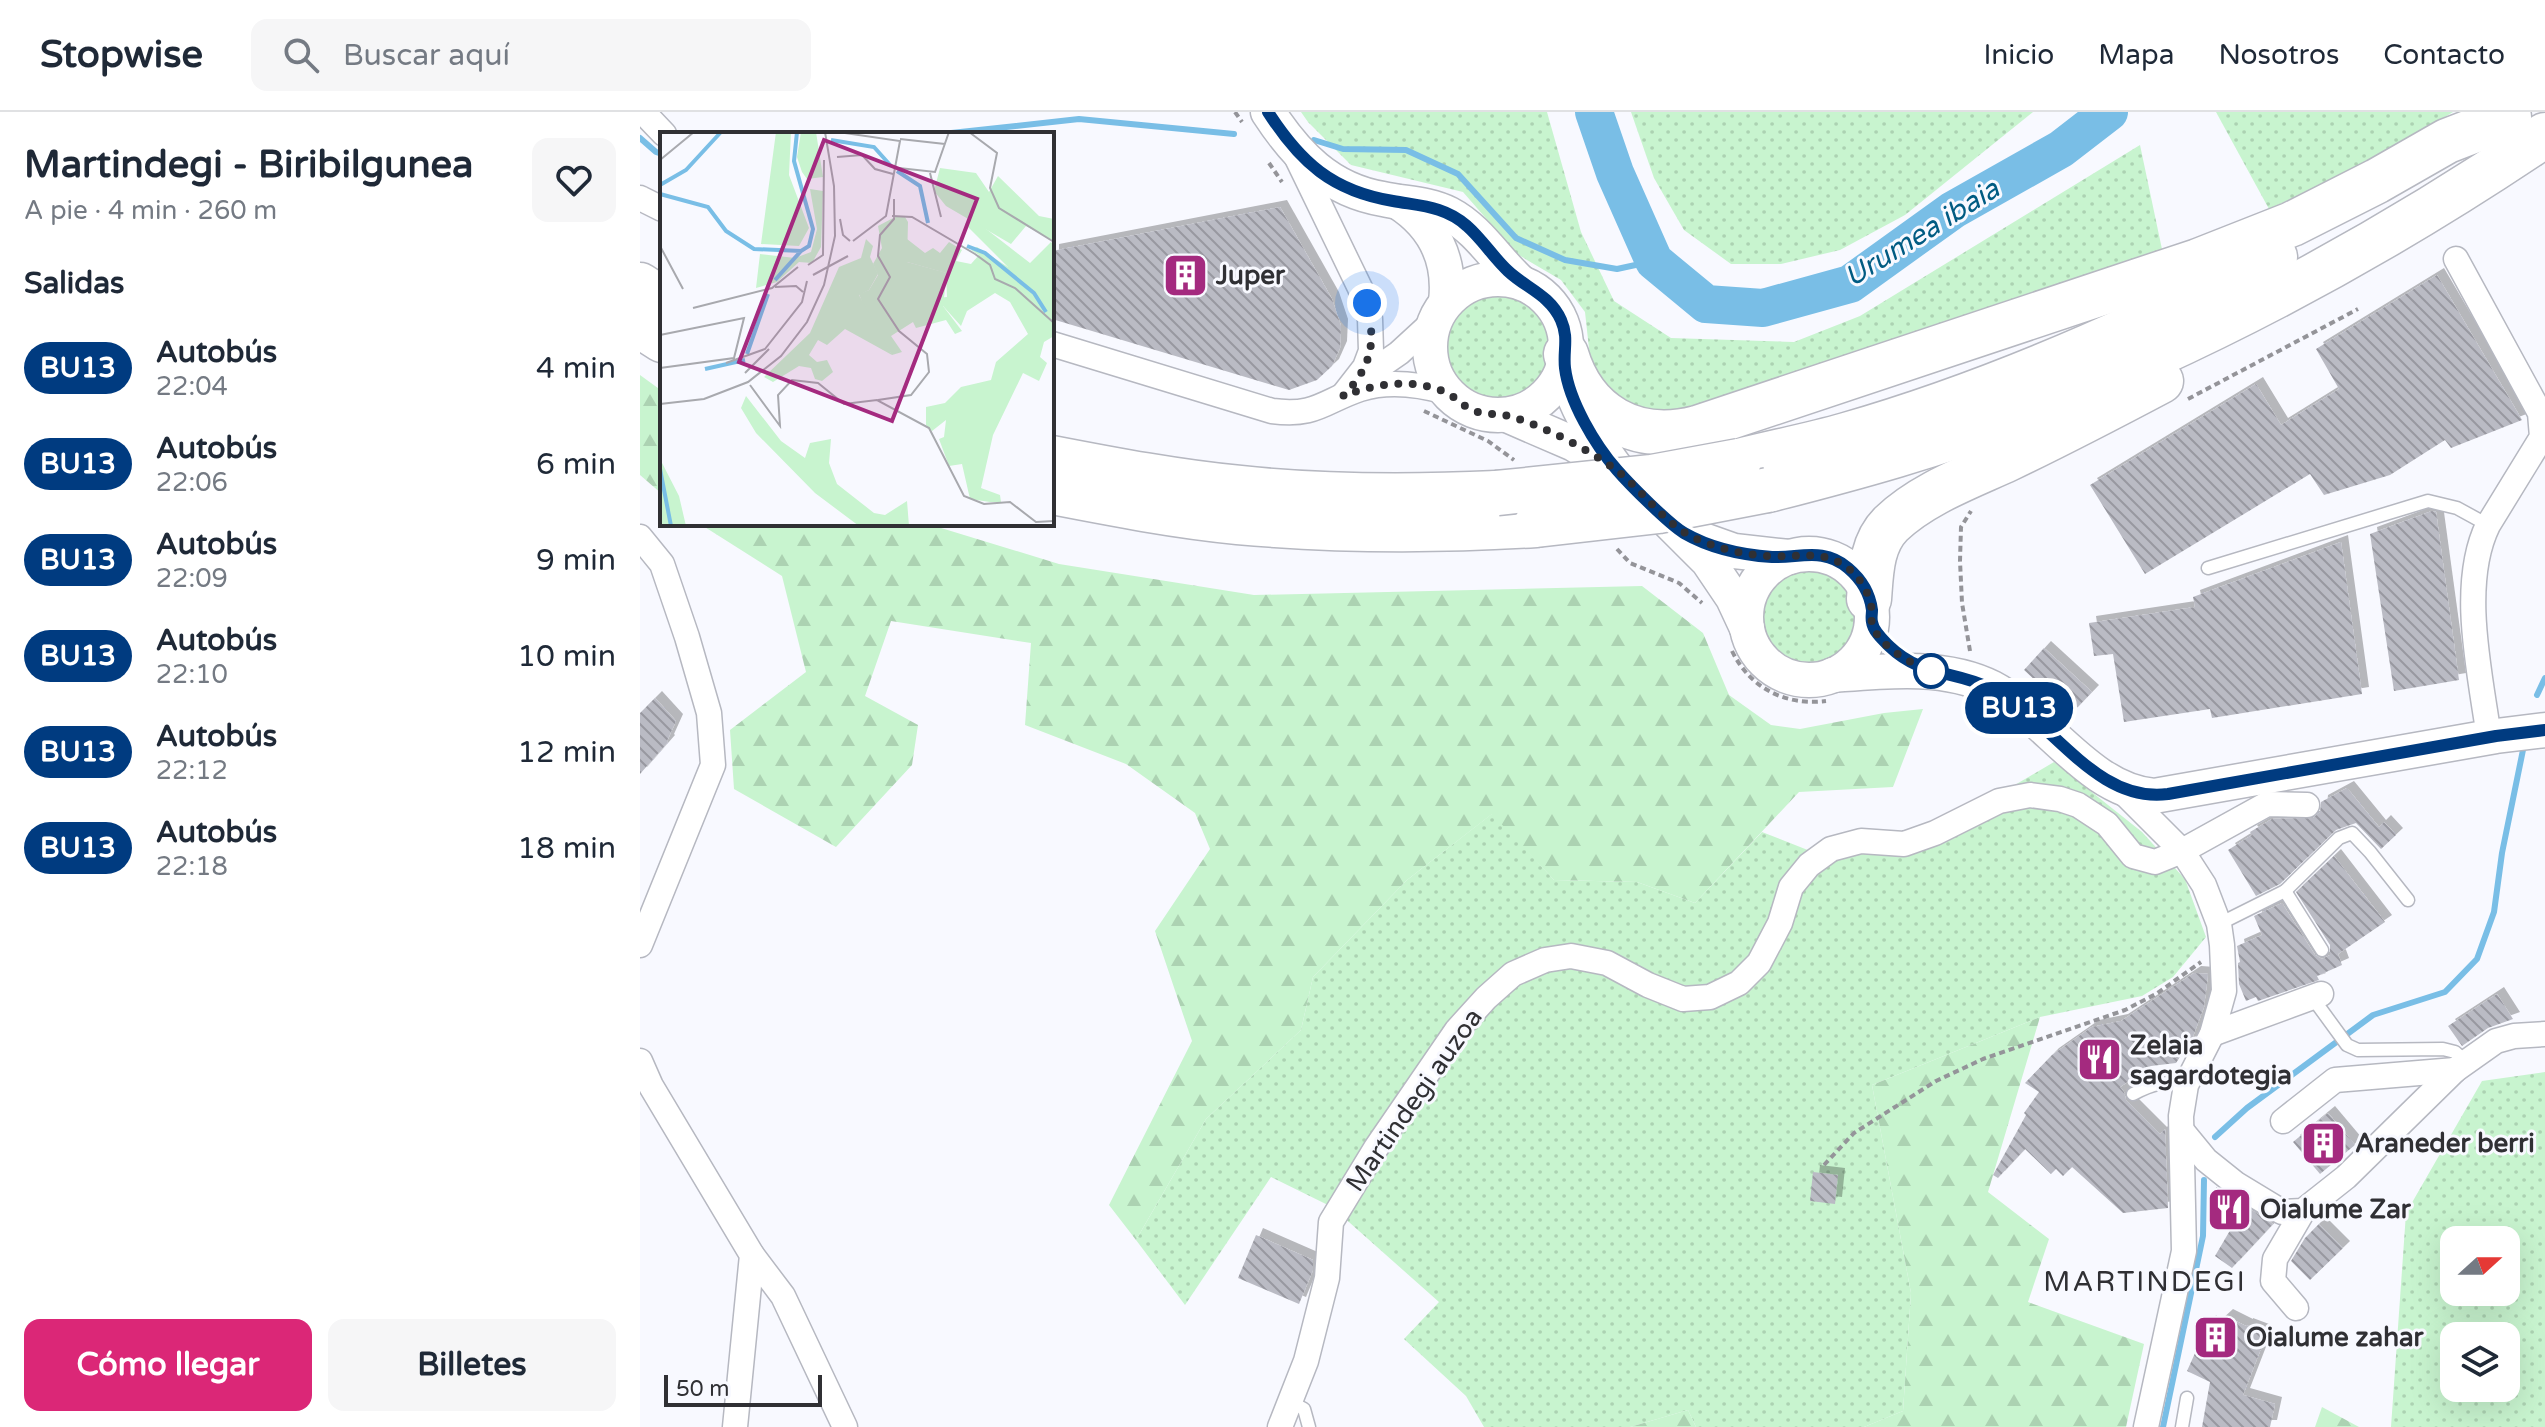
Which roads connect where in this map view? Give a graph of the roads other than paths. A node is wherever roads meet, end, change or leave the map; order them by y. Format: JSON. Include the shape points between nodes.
{"nodes":[{"id":1,"x":643,"y":112,"type":"edge"},
{"id":2,"x":1268,"y":112,"type":"edge"},
{"id":3,"x":2524,"y":121,"type":"edge"},
{"id":4,"x":662,"y":132,"type":"edge"},
{"id":5,"x":1291,"y":146,"type":"junction"},
{"id":6,"x":2459,"y":158,"type":"junction"},
{"id":7,"x":640,"y":198,"type":"edge"},
{"id":8,"x":1398,"y":202,"type":"junction"},
{"id":9,"x":660,"y":208,"type":"edge"},
{"id":10,"x":2404,"y":224,"type":"junction"},
{"id":11,"x":2456,"y":259,"type":"dead end"},
{"id":12,"x":1520,"y":282,"type":"junction"},
{"id":13,"x":640,"y":285,"type":"edge"},
{"id":14,"x":660,"y":298,"type":"edge"},
{"id":15,"x":1441,"y":311,"type":"junction"},
{"id":16,"x":640,"y":326,"type":"edge"},
{"id":17,"x":660,"y":339,"type":"edge"},
{"id":18,"x":1054,"y":345,"type":"edge"},
{"id":19,"x":1565,"y":360,"type":"junction"},
{"id":20,"x":1349,"y":389,"type":"junction"},
{"id":21,"x":1446,"y":392,"type":"junction"},
{"id":22,"x":1507,"y":415,"type":"junction"},
{"id":23,"x":1054,"y":458,"type":"edge"},
{"id":24,"x":1619,"y":472,"type":"junction"},
{"id":25,"x":1753,"y":475,"type":"junction"},
{"id":26,"x":1054,"y":492,"type":"edge"},
{"id":27,"x":2488,"y":525,"type":"junction"},
{"id":28,"x":1681,"y":532,"type":"junction"},
{"id":29,"x":640,"y":537,"type":"edge"},
{"id":30,"x":1789,"y":557,"type":"junction"},
{"id":31,"x":2208,"y":568,"type":"dead end"},
{"id":32,"x":1870,"y":611,"type":"junction"},
{"id":33,"x":1747,"y":628,"type":"junction"},
{"id":34,"x":1937,"y":674,"type":"junction"},
{"id":35,"x":1833,"y":675,"type":"junction"},
{"id":36,"x":2545,"y":720,"type":"edge"},
{"id":37,"x":2545,"y":730,"type":"edge"},
{"id":38,"x":2492,"y":736,"type":"junction"},
{"id":39,"x":2115,"y":785,"type":"junction"},
{"id":40,"x":2169,"y":799,"type":"junction"},
{"id":41,"x":2307,"y":805,"type":"dead end"},
{"id":42,"x":2180,"y":847,"type":"junction"},
{"id":43,"x":2285,"y":891,"type":"junction"},
{"id":44,"x":2408,"y":900,"type":"dead end"},
{"id":45,"x":2221,"y":934,"type":"junction"},
{"id":46,"x":640,"y":945,"type":"edge"},
{"id":47,"x":2322,"y":950,"type":"dead end"},
{"id":48,"x":2316,"y":996,"type":"joint"},
{"id":49,"x":2212,"y":1034,"type":"junction"},
{"id":50,"x":2545,"y":1034,"type":"edge"},
{"id":51,"x":640,"y":1061,"type":"edge"},
{"id":52,"x":2460,"y":1066,"type":"junction"},
{"id":53,"x":2186,"y":1085,"type":"junction"},
{"id":54,"x":2133,"y":1094,"type":"dead end"},
{"id":55,"x":2283,"y":1121,"type":"dead end"},
{"id":56,"x":2183,"y":1132,"type":"junction"},
{"id":57,"x":2303,"y":1211,"type":"junction"},
{"id":58,"x":752,"y":1255,"type":"junction"},
{"id":59,"x":2296,"y":1308,"type":"dead end"},
{"id":60,"x":2187,"y":1398,"type":"dead end"},
{"id":61,"x":1291,"y":1402,"type":"junction"},
{"id":62,"x":735,"y":1427,"type":"edge"},
{"id":63,"x":845,"y":1427,"type":"edge"},
{"id":64,"x":1280,"y":1427,"type":"edge"},
{"id":65,"x":1309,"y":1427,"type":"edge"},
{"id":66,"x":2146,"y":1427,"type":"edge"},
{"id":67,"x":2182,"y":1427,"type":"edge"}],
"edges":[{"from":1,"to":4,"type":"street"},
{"from":2,"to":5,"type":"main road"},
{"from":3,"to":6,"type":"highway"},
{"from":5,"to":8,"type":"main road","via":[[1338,183]]},
{"from":5,"to":20,"type":"street","via":[[1367,303],[1371,351]]},
{"from":6,"to":10,"type":"highway"},
{"from":6,"to":19,"type":"highway","via":[[2377,181],[2292,224],[2198,261],[1680,432],[1646,432],[1607,415],[1588,398]]},
{"from":6,"to":25,"type":"highway","via":[[2212,290],[2007,379],[1846,435]]},
{"from":7,"to":9,"type":"street"},
{"from":8,"to":12,"type":"main road","via":[[1453,216]]},
{"from":8,"to":15,"type":"main road","via":[[1422,220],[1439,245],[1447,273]]},
{"from":10,"to":25,"type":"highway","via":[[2227,322],[2061,396],[1860,467]]},
{"from":10,"to":32,"type":"highway","via":[[2334,283],[2239,339],[1923,501],[1890,525],[1878,544],[1871,565]]},
{"from":11,"to":27,"type":"street","via":[[2540,413],[2542,437]]},
{"from":12,"to":15,"type":"main road","via":[[1480,281],[1456,293]]},
{"from":12,"to":19,"type":"main road","via":[[1537,290],[1555,310],[1566,336]]},
{"from":13,"to":14,"type":"highway"},
{"from":15,"to":20,"type":"street","via":[[1399,353]]},
{"from":15,"to":21,"type":"main road","via":[[1430,355]]},
{"from":16,"to":17,"type":"highway"},
{"from":18,"to":20,"type":"street","via":[[1290,414],[1311,410]]},
{"from":19,"to":22,"type":"main road","via":[[1558,381],[1543,399]]},
{"from":19,"to":24,"type":"main road","via":[[1585,422]]},
{"from":20,"to":21,"type":"street","via":[[1394,383]]},
{"from":21,"to":22,"type":"main road","via":[[1467,408]]},
{"from":22,"to":24,"type":"main road","via":[[1574,444]]},
{"from":23,"to":25,"type":"highway","bridge":true,"via":[[1240,488],[1353,495],[1497,493],[1652,477]]},
{"from":24,"to":28,"type":"main road"},
{"from":25,"to":26,"type":"highway","bridge":true,"via":[[1659,511],[1462,530],[1252,523]]},
{"from":27,"to":31,"type":"lane","via":[[2457,508],[2428,501]]},
{"from":27,"to":38,"type":"street","via":[[2472,576]]},
{"from":28,"to":30,"type":"main road","via":[[1734,551]]},
{"from":28,"to":33,"type":"main road","via":[[1720,577]]},
{"from":29,"to":46,"type":"street","via":[[662,564],[687,637],[709,713],[713,765]]},
{"from":30,"to":32,"type":"main road","via":[[1829,557],[1846,566],[1860,580]]},
{"from":30,"to":33,"type":"main road","via":[[1773,565],[1751,592]]},
{"from":32,"to":34,"type":"main road","via":[[1883,640],[1911,663]]},
{"from":32,"to":35,"type":"main road","via":[[1868,640],[1848,667]]},
{"from":33,"to":35,"type":"main road","via":[[1753,646],[1779,672],[1797,679]]},
{"from":34,"to":35,"type":"main road"},
{"from":34,"to":39,"type":"main road","via":[[1993,689]]},
{"from":36,"to":38,"type":"main road"},
{"from":37,"to":38,"type":"main road"},
{"from":38,"to":40,"type":"main road"},
{"from":39,"to":40,"type":"main road"},
{"from":39,"to":42,"type":"street"},
{"from":40,"to":42,"type":"street"},
{"from":41,"to":42,"type":"street","name":"Martindegi auzoa","via":[[2267,804]]},
{"from":42,"to":45,"type":"street","via":[[2204,885]]},
{"from":42,"to":61,"type":"street","name":"Martindegi auzoa","via":[[2155,862],[2133,856],[2107,824],[2078,805],[2030,795],[1999,801],[1904,844],[1861,841],[1831,849],[1791,887],[1759,963],[1739,983],[1710,997],[1683,999],[1607,963],[1571,956],[1513,974],[1457,1030],[1331,1222],[1327,1278]]},
{"from":43,"to":44,"type":"lane","via":[[2339,838],[2352,833]]},
{"from":43,"to":45,"type":"lane"},
{"from":43,"to":47,"type":"lane"},
{"from":45,"to":49,"type":"street","via":[[2224,991]]},
{"from":48,"to":49,"type":"street"},
{"from":48,"to":52,"type":"lane","via":[[2347,1045],[2358,1050],[2443,1049],[2455,1052]]},
{"from":49,"to":53,"type":"street"},
{"from":50,"to":52,"type":"street","via":[[2496,1041]]},
{"from":51,"to":58,"type":"street"},
{"from":52,"to":55,"type":"street","via":[[2335,1080]]},
{"from":52,"to":57,"type":"street","via":[[2346,1177]]},
{"from":53,"to":54,"type":"lane","via":[[2151,1084]]},
{"from":53,"to":56,"type":"street"},
{"from":56,"to":57,"type":"street","via":[[2236,1184],[2282,1212]]},
{"from":56,"to":66,"type":"street","via":[[2184,1251]]},
{"from":57,"to":59,"type":"street","via":[[2275,1259],[2273,1281]]},
{"from":58,"to":62,"type":"street"},
{"from":58,"to":63,"type":"street","via":[[783,1296]]},
{"from":60,"to":67,"type":"lane"},
{"from":61,"to":64,"type":"street","name":"Martindegi auzoa"},
{"from":61,"to":65,"type":"lane","via":[[1304,1409]]}]}
